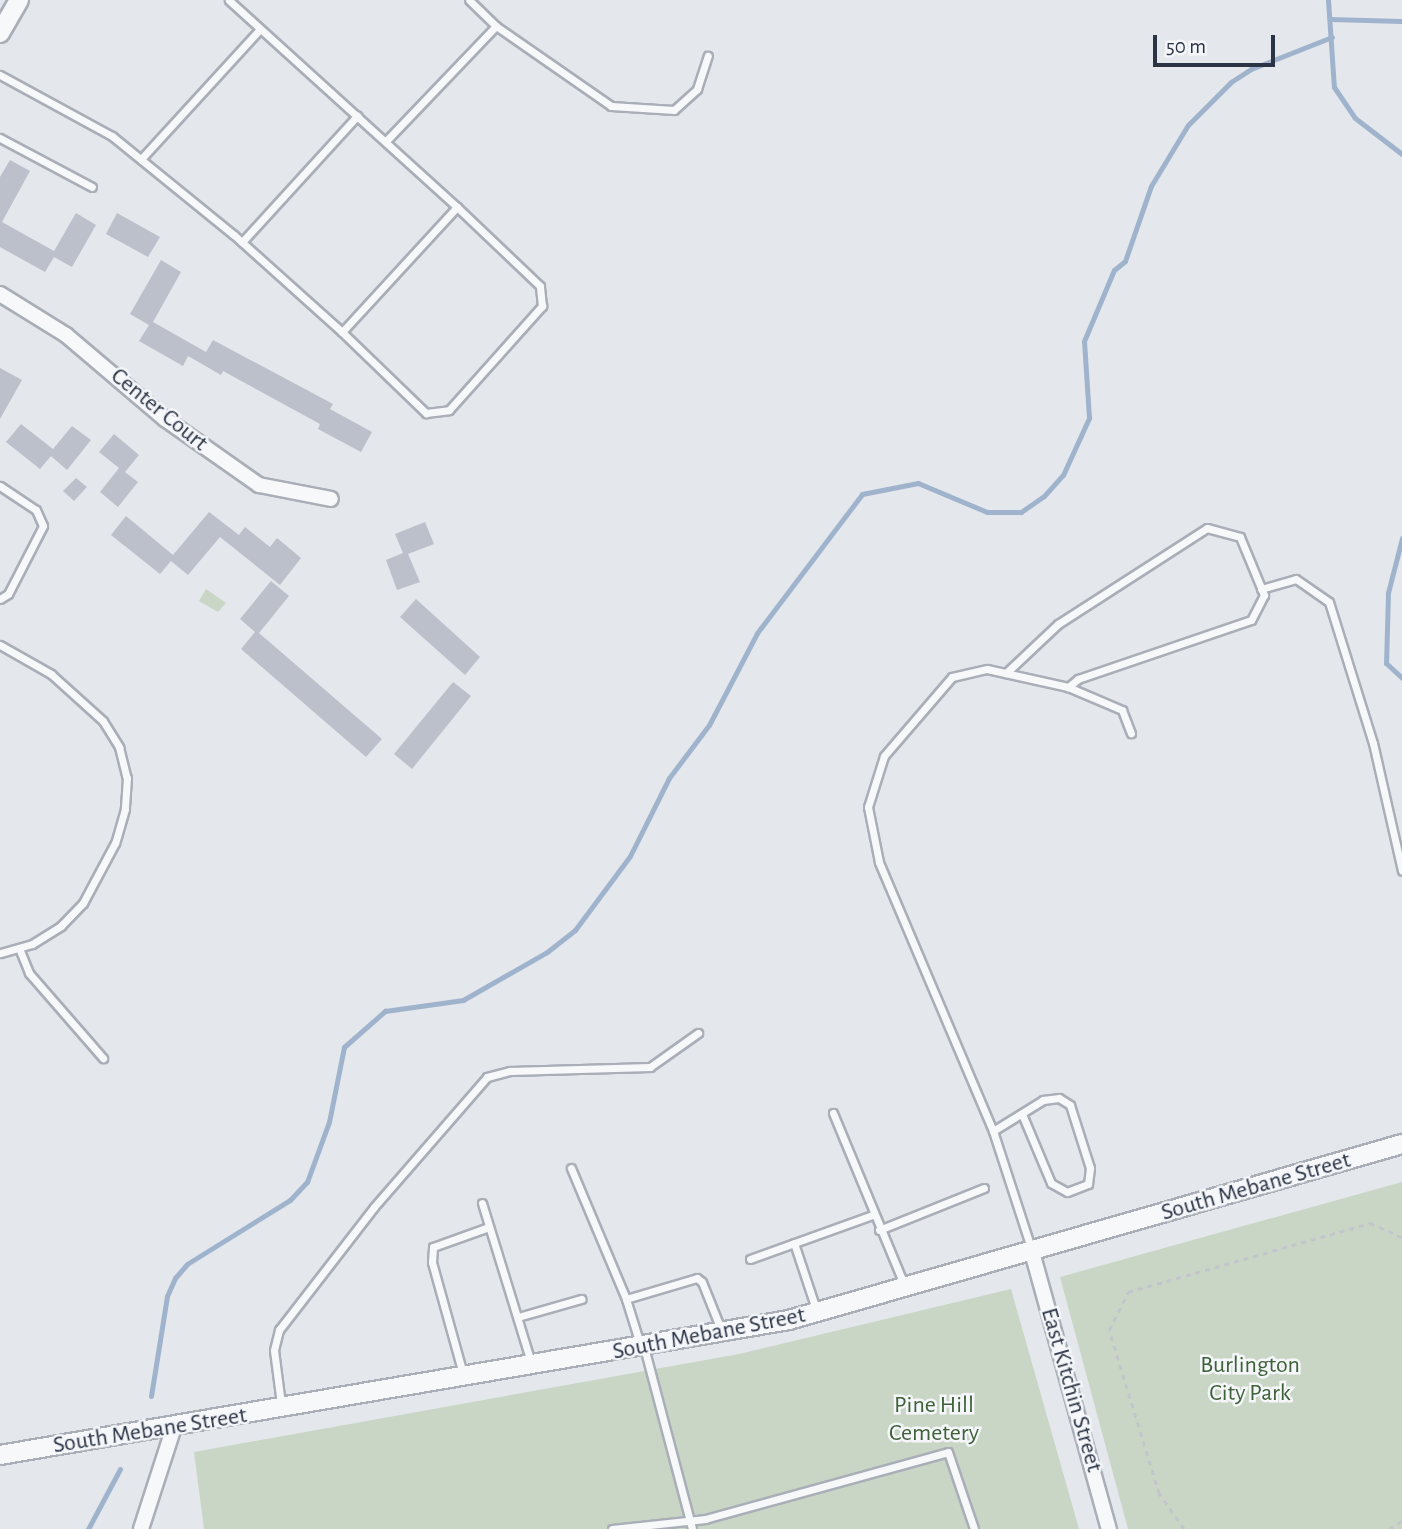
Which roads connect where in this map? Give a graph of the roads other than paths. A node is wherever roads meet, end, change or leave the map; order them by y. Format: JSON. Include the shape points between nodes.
{"nodes":[{"id":1,"x":19,"y":0,"type":"edge"},
{"id":2,"x":229,"y":0,"type":"edge"},
{"id":3,"x":469,"y":0,"type":"edge"},
{"id":4,"x":496,"y":26,"type":"junction"},
{"id":5,"x":260,"y":29,"type":"junction"},
{"id":6,"x":0,"y":33,"type":"edge"},
{"id":7,"x":708,"y":56,"type":"dead end"},
{"id":8,"x":0,"y":75,"type":"edge"},
{"id":9,"x":357,"y":116,"type":"junction"},
{"id":10,"x":0,"y":138,"type":"edge"},
{"id":11,"x":386,"y":141,"type":"junction"},
{"id":12,"x":141,"y":159,"type":"junction"},
{"id":13,"x":92,"y":187,"type":"dead end"},
{"id":14,"x":457,"y":207,"type":"junction"},
{"id":15,"x":242,"y":242,"type":"junction"},
{"id":16,"x":0,"y":294,"type":"edge"},
{"id":17,"x":342,"y":332,"type":"junction"},
{"id":18,"x":0,"y":486,"type":"edge"},
{"id":19,"x":331,"y":499,"type":"dead end"},
{"id":20,"x":1261,"y":589,"type":"junction"},
{"id":21,"x":0,"y":599,"type":"edge"},
{"id":22,"x":0,"y":645,"type":"edge"},
{"id":23,"x":1006,"y":673,"type":"junction"},
{"id":24,"x":1068,"y":687,"type":"junction"},
{"id":25,"x":1131,"y":733,"type":"dead end"},
{"id":26,"x":1402,"y":871,"type":"edge"},
{"id":27,"x":19,"y":948,"type":"junction"},
{"id":28,"x":0,"y":953,"type":"edge"},
{"id":29,"x":698,"y":1033,"type":"dead end"},
{"id":30,"x":103,"y":1058,"type":"dead end"},
{"id":31,"x":834,"y":1113,"type":"dead end"},
{"id":32,"x":1022,"y":1114,"type":"junction"},
{"id":33,"x":993,"y":1131,"type":"junction"},
{"id":34,"x":1402,"y":1144,"type":"edge"},
{"id":35,"x":571,"y":1168,"type":"dead end"},
{"id":36,"x":984,"y":1188,"type":"dead end"},
{"id":37,"x":482,"y":1203,"type":"dead end"},
{"id":38,"x":872,"y":1215,"type":"junction"},
{"id":39,"x":489,"y":1227,"type":"junction"},
{"id":40,"x":879,"y":1230,"type":"junction"},
{"id":41,"x":794,"y":1243,"type":"junction"},
{"id":42,"x":1032,"y":1251,"type":"junction"},
{"id":43,"x":750,"y":1259,"type":"dead end"},
{"id":44,"x":905,"y":1288,"type":"junction"},
{"id":45,"x":581,"y":1299,"type":"dead end"},
{"id":46,"x":626,"y":1299,"type":"junction"},
{"id":47,"x":818,"y":1313,"type":"junction"},
{"id":48,"x":518,"y":1317,"type":"junction"},
{"id":49,"x":722,"y":1333,"type":"junction"},
{"id":50,"x":642,"y":1348,"type":"junction"},
{"id":51,"x":532,"y":1366,"type":"junction"},
{"id":52,"x":465,"y":1378,"type":"junction"},
{"id":53,"x":282,"y":1409,"type":"junction"},
{"id":54,"x":174,"y":1427,"type":"junction"},
{"id":55,"x":0,"y":1455,"type":"edge"},
{"id":56,"x":692,"y":1525,"type":"edge"},
{"id":57,"x":141,"y":1529,"type":"edge"},
{"id":58,"x":612,"y":1529,"type":"edge"},
{"id":59,"x":975,"y":1529,"type":"edge"},
{"id":60,"x":1109,"y":1529,"type":"edge"}],
"edges":[{"from":1,"to":6,"type":"street"},
{"from":2,"to":5,"type":"lane"},
{"from":3,"to":4,"type":"lane"},
{"from":4,"to":7,"type":"lane","via":[[611,107],[674,110],[697,89]]},
{"from":4,"to":11,"type":"lane"},
{"from":5,"to":9,"type":"lane"},
{"from":5,"to":12,"type":"lane"},
{"from":8,"to":12,"type":"lane","via":[[112,136]]},
{"from":9,"to":11,"type":"lane"},
{"from":9,"to":15,"type":"lane"},
{"from":10,"to":13,"type":"lane"},
{"from":11,"to":14,"type":"lane"},
{"from":12,"to":15,"type":"lane"},
{"from":14,"to":17,"type":"lane"},
{"from":14,"to":17,"type":"lane","via":[[540,286],[542,306],[449,410],[426,414]]},
{"from":15,"to":17,"type":"lane"},
{"from":16,"to":19,"type":"street","name":"Center Court","via":[[66,335],[165,419],[259,485]]},
{"from":18,"to":21,"type":"lane","via":[[36,510],[43,526],[8,594]]},
{"from":20,"to":23,"type":"lane","via":[[1240,537],[1207,528],[1058,624]]},
{"from":20,"to":24,"type":"lane","via":[[1264,596],[1251,620],[1078,679]]},
{"from":20,"to":26,"type":"lane","via":[[1296,579],[1329,602],[1373,743]]},
{"from":22,"to":27,"type":"lane","via":[[51,674],[103,721],[120,747],[127,778],[125,809],[115,843],[83,903],[61,926]]},
{"from":23,"to":24,"type":"lane"},
{"from":23,"to":33,"type":"lane","via":[[987,669],[952,677],[884,756],[868,807],[879,862]]},
{"from":24,"to":25,"type":"lane","via":[[1122,710]]},
{"from":27,"to":28,"type":"lane"},
{"from":27,"to":30,"type":"lane","via":[[29,973]]},
{"from":29,"to":53,"type":"lane","via":[[676,1053],[650,1067],[510,1071],[487,1077],[374,1207],[279,1330],[274,1367]]},
{"from":31,"to":38,"type":"lane"},
{"from":32,"to":32,"type":"lane","via":[[1043,1100],[1059,1098],[1070,1105],[1090,1168],[1088,1184],[1067,1192],[1051,1184]]},
{"from":32,"to":33,"type":"lane"},
{"from":33,"to":42,"type":"lane"},
{"from":34,"to":42,"type":"street","name":"South Mebane Street"},
{"from":35,"to":46,"type":"lane"},
{"from":36,"to":40,"type":"lane"},
{"from":37,"to":39,"type":"lane"},
{"from":38,"to":40,"type":"lane"},
{"from":38,"to":41,"type":"lane"},
{"from":39,"to":48,"type":"lane"},
{"from":39,"to":52,"type":"lane","via":[[433,1247],[432,1262]]},
{"from":40,"to":44,"type":"lane"},
{"from":41,"to":43,"type":"lane"},
{"from":41,"to":47,"type":"lane"},
{"from":42,"to":44,"type":"street","name":"South Mebane Street"},
{"from":42,"to":60,"type":"street","name":"East Kitchin Street"},
{"from":44,"to":47,"type":"street","name":"South Mebane Street"},
{"from":45,"to":48,"type":"lane"},
{"from":46,"to":49,"type":"lane","via":[[696,1278],[702,1282]]},
{"from":46,"to":50,"type":"lane"},
{"from":47,"to":49,"type":"street","name":"South Mebane Street"},
{"from":48,"to":51,"type":"lane"},
{"from":49,"to":50,"type":"street","name":"South Mebane Street"},
{"from":50,"to":51,"type":"street","name":"South Mebane Street"},
{"from":50,"to":56,"type":"lane"},
{"from":51,"to":52,"type":"street","name":"South Mebane Street"},
{"from":52,"to":53,"type":"street","name":"South Mebane Street"},
{"from":53,"to":54,"type":"street","name":"South Mebane Street"},
{"from":54,"to":55,"type":"street","name":"South Mebane Street"},
{"from":54,"to":57,"type":"street"},
{"from":56,"to":58,"type":"lane"},
{"from":56,"to":59,"type":"lane","via":[[948,1451]]}]}
